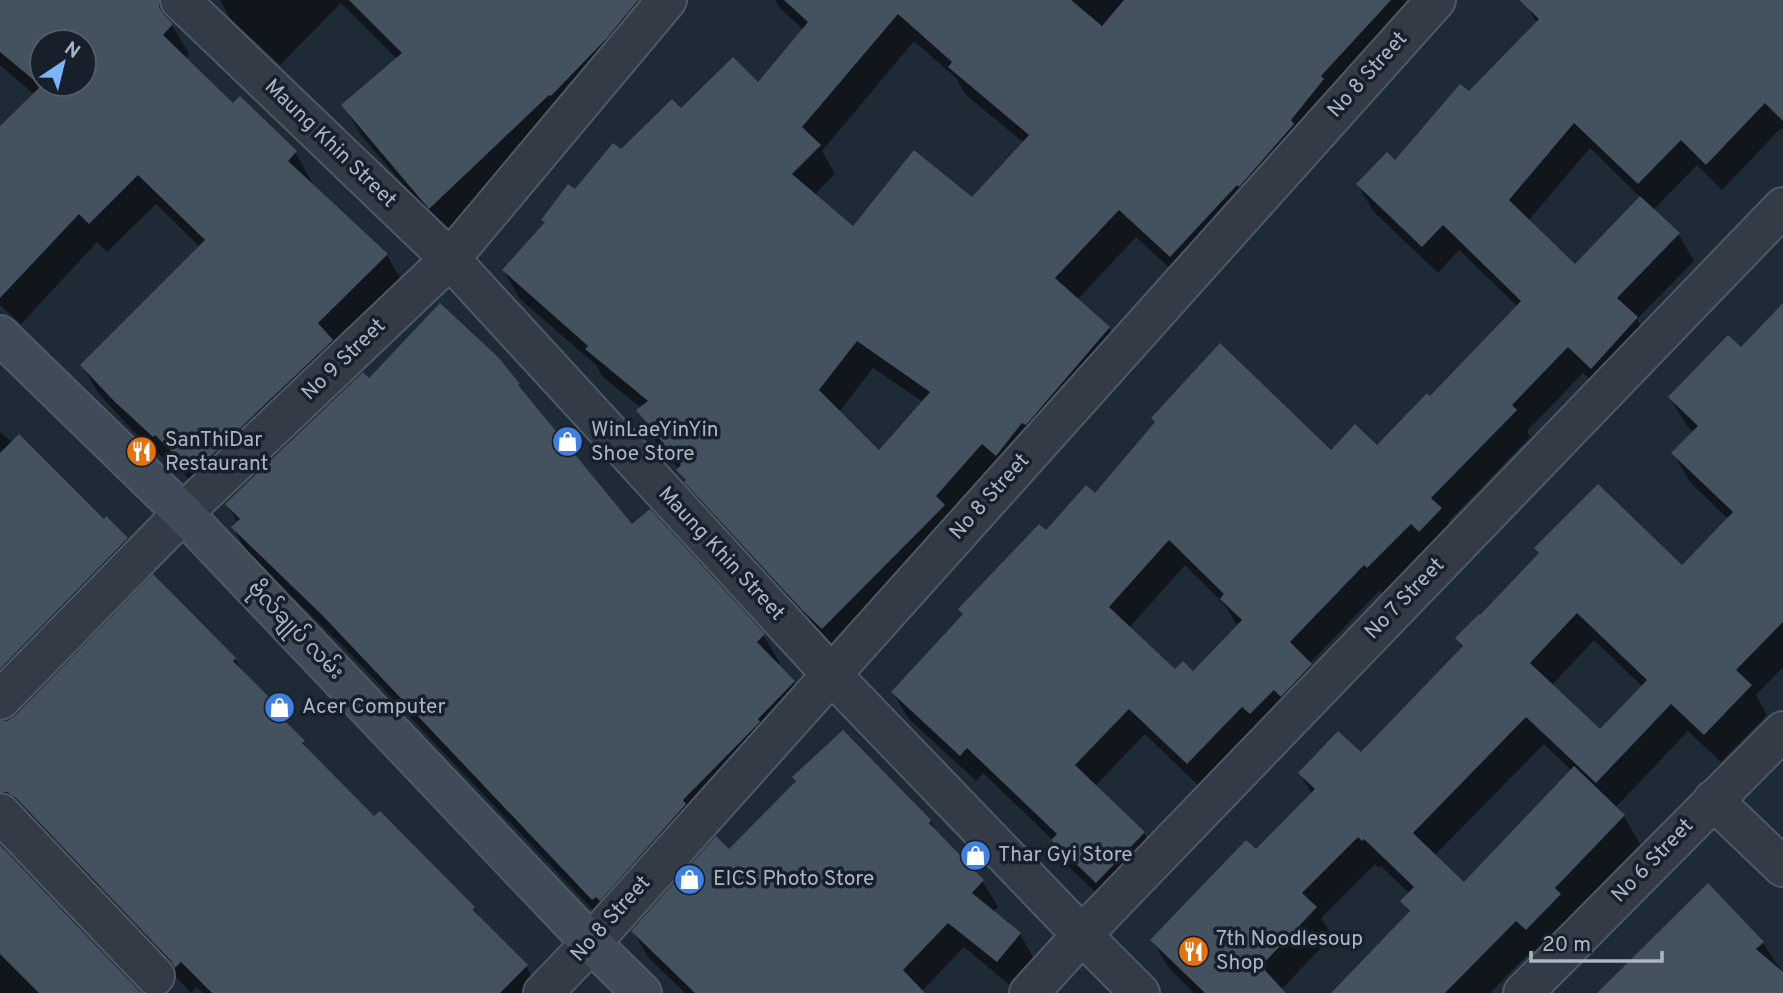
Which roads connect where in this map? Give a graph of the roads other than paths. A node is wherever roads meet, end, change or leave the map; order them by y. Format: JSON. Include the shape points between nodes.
{"nodes":[{"id":1,"x":180,"y":0,"type":"edge"},
{"id":2,"x":667,"y":0,"type":"edge"},
{"id":3,"x":1436,"y":0,"type":"edge"},
{"id":4,"x":1783,"y":207,"type":"edge"},
{"id":5,"x":450,"y":259,"type":"junction"},
{"id":6,"x":0,"y":335,"type":"edge"},
{"id":7,"x":183,"y":513,"type":"junction"},
{"id":8,"x":831,"y":674,"type":"junction"},
{"id":9,"x":0,"y":700,"type":"edge"},
{"id":10,"x":1783,"y":730,"type":"edge"},
{"id":11,"x":1713,"y":800,"type":"junction"},
{"id":12,"x":0,"y":813,"type":"edge"},
{"id":13,"x":1783,"y":867,"type":"edge"},
{"id":14,"x":1082,"y":935,"type":"junction"},
{"id":15,"x":591,"y":943,"type":"junction"},
{"id":16,"x":155,"y":976,"type":"dead end"},
{"id":17,"x":542,"y":993,"type":"edge"},
{"id":18,"x":642,"y":993,"type":"edge"},
{"id":19,"x":1029,"y":993,"type":"edge"},
{"id":20,"x":1140,"y":993,"type":"edge"},
{"id":21,"x":1523,"y":993,"type":"edge"}],
"edges":[{"from":1,"to":5,"type":"street","name":"Maung Khin Street"},
{"from":2,"to":5,"type":"street","name":"No 9 Street"},
{"from":3,"to":8,"type":"street","name":"No 8 Street"},
{"from":4,"to":14,"type":"street","name":"No 7 Street"},
{"from":5,"to":7,"type":"street","name":"No 9 Street"},
{"from":5,"to":8,"type":"street","name":"Maung Khin Street"},
{"from":6,"to":7,"type":"main road","name":"ဗိုလ်ချုပ် လမ်း"},
{"from":7,"to":9,"type":"street","name":"No 9 Street"},
{"from":7,"to":15,"type":"main road","name":"ဗိုလ်ချုပ် လမ်း"},
{"from":8,"to":14,"type":"street","name":"Maung Khin Street"},
{"from":8,"to":15,"type":"street","name":"No 8 Street"},
{"from":10,"to":11,"type":"street","name":"No 6 Street"},
{"from":11,"to":13,"type":"street"},
{"from":11,"to":21,"type":"street","name":"No 6 Street"},
{"from":12,"to":16,"type":"street"},
{"from":14,"to":19,"type":"street","name":"No 7 Street"},
{"from":14,"to":20,"type":"street","name":"Maung Khin Street"},
{"from":15,"to":17,"type":"street","name":"No 8 Street"},
{"from":15,"to":18,"type":"main road","name":"ဗိုလ်ချုပ် လမ်း"}]}
